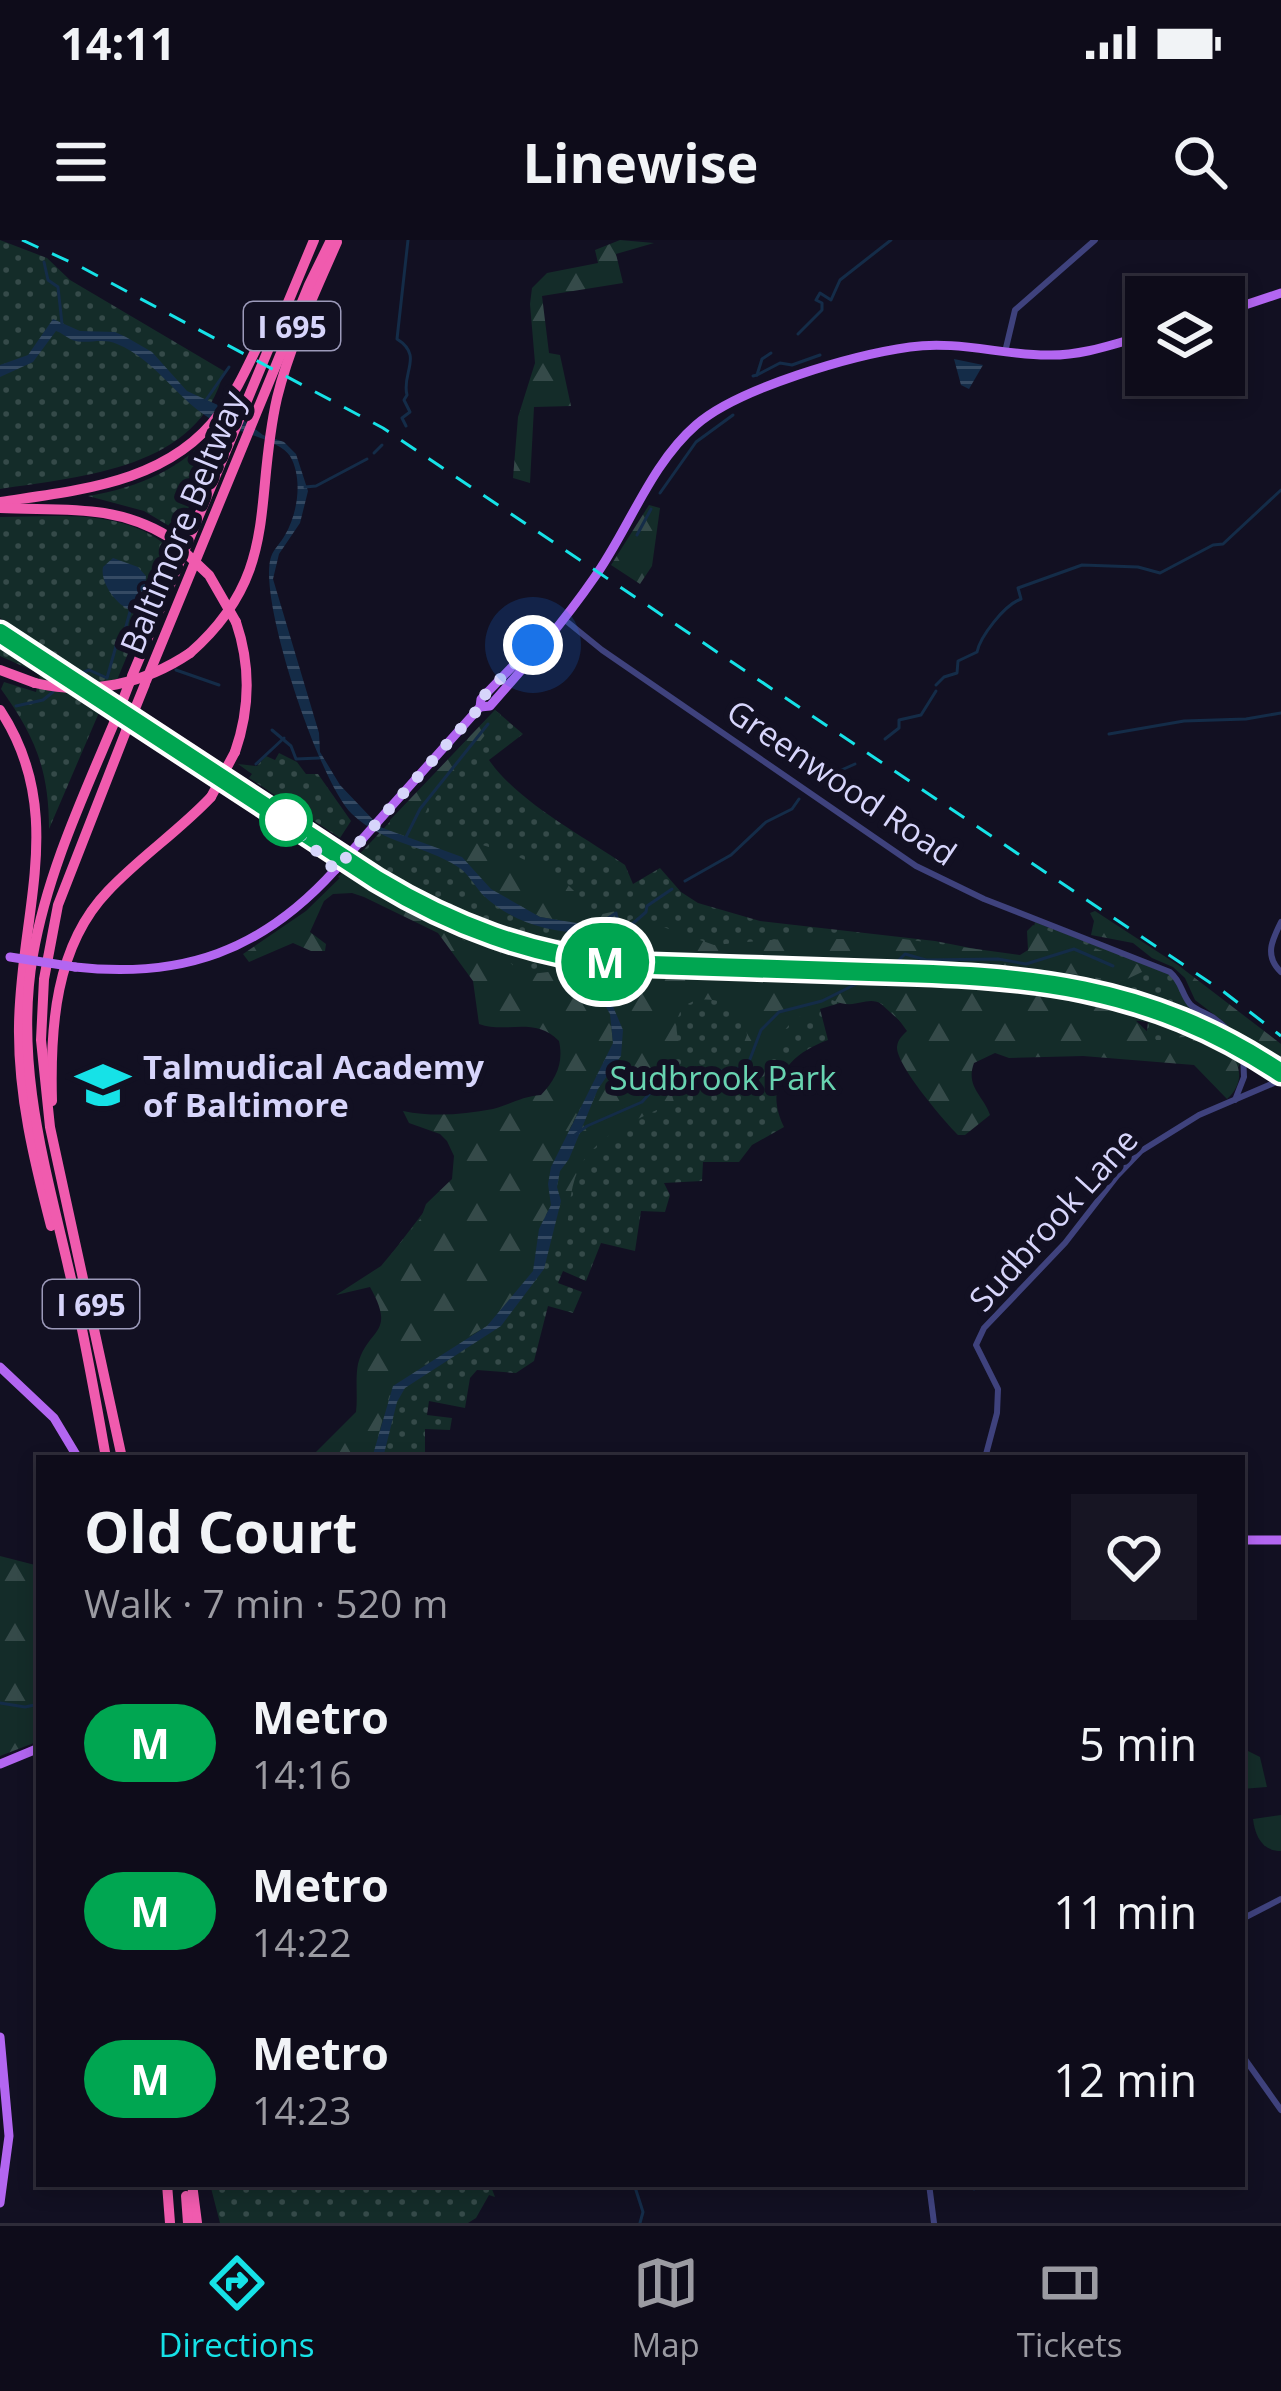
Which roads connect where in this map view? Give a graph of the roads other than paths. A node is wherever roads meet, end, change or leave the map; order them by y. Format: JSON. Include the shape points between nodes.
{"nodes":[{"id":1,"x":314,"y":240,"type":"edge"},
{"id":2,"x":335,"y":240,"type":"edge"},
{"id":3,"x":1095,"y":240,"type":"edge"},
{"id":4,"x":295,"y":278,"type":"junction"},
{"id":5,"x":1281,"y":293,"type":"edge"},
{"id":6,"x":1245,"y":305,"type":"edge"},
{"id":7,"x":1125,"y":340,"type":"edge"},
{"id":8,"x":1005,"y":352,"type":"junction"},
{"id":9,"x":0,"y":505,"type":"edge"},
{"id":10,"x":563,"y":618,"type":"junction"},
{"id":11,"x":0,"y":670,"type":"edge"},
{"id":12,"x":0,"y":710,"type":"edge"},
{"id":13,"x":1281,"y":922,"type":"edge"},
{"id":14,"x":5,"y":957,"type":"edge"},
{"id":15,"x":1281,"y":972,"type":"edge"},
{"id":16,"x":1243,"y":1053,"type":"junction"},
{"id":17,"x":1281,"y":1076,"type":"edge"},
{"id":18,"x":1235,"y":1100,"type":"junction"},
{"id":19,"x":56,"y":1152,"type":"junction"},
{"id":20,"x":86,"y":1357,"type":"junction"},
{"id":21,"x":0,"y":1367,"type":"edge"},
{"id":22,"x":76,"y":1455,"type":"edge"},
{"id":23,"x":105,"y":1455,"type":"edge"},
{"id":24,"x":121,"y":1455,"type":"edge"},
{"id":25,"x":987,"y":1455,"type":"edge"},
{"id":26,"x":1245,"y":1540,"type":"edge"},
{"id":27,"x":1281,"y":1540,"type":"edge"},
{"id":28,"x":36,"y":1749,"type":"edge"},
{"id":29,"x":0,"y":1764,"type":"edge"},
{"id":30,"x":1281,"y":1898,"type":"edge"},
{"id":31,"x":1245,"y":1917,"type":"edge"},
{"id":32,"x":0,"y":2037,"type":"edge"},
{"id":33,"x":1245,"y":2059,"type":"edge"},
{"id":34,"x":1281,"y":2110,"type":"edge"},
{"id":35,"x":167,"y":2187,"type":"edge"},
{"id":36,"x":188,"y":2187,"type":"edge"},
{"id":37,"x":929,"y":2187,"type":"edge"},
{"id":38,"x":0,"y":2204,"type":"edge"},
{"id":39,"x":170,"y":2223,"type":"edge"},
{"id":40,"x":192,"y":2223,"type":"edge"},
{"id":41,"x":934,"y":2223,"type":"edge"}],
"edges":[{"from":1,"to":4,"type":"highway","name":"Baltimore Beltway","number":"I 695"},
{"from":2,"to":11,"type":"highway","bridge":true,"via":[[287,365],[253,567],[227,616],[190,653],[116,685],[35,683]]},
{"from":2,"to":19,"type":"highway","name":"Baltimore Beltway","number":"I 695","bridge":true,"via":[[65,883],[42,1003]]},
{"from":3,"to":8,"type":"street","via":[[1018,306]]},
{"from":4,"to":9,"type":"highway","via":[[227,403],[176,455],[140,474]]},
{"from":4,"to":20,"type":"highway","name":"Baltimore Beltway","number":"I 695","bridge":true,"via":[[44,902],[32,959],[32,1108]]},
{"from":5,"to":6,"type":"main road"},
{"from":7,"to":8,"type":"main road","via":[[1066,355]]},
{"from":8,"to":10,"type":"main road","via":[[894,350],[718,409],[666,458]]},
{"from":9,"to":19,"type":"highway","bridge":true,"via":[[111,512],[169,537],[215,583],[236,622],[248,688],[236,752],[211,796],[109,890],[75,934],[55,1021]]},
{"from":10,"to":14,"type":"main road","bridge":true,"via":[[287,916],[228,951],[156,969]]},
{"from":10,"to":16,"type":"street","name":"Greenwood Road","via":[[916,866],[1170,972],[1192,1006],[1222,1024]]},
{"from":12,"to":20,"type":"highway","via":[[27,760],[38,827],[19,1001],[22,1099]]},
{"from":13,"to":15,"type":"street","via":[[1270,952]]},
{"from":16,"to":17,"type":"street","name":"Greenwood Road"},
{"from":16,"to":18,"type":"street"},
{"from":17,"to":18,"type":"street","name":"Sudbrook Lane"},
{"from":18,"to":25,"type":"street","name":"Sudbrook Lane","via":[[1141,1151],[984,1328],[976,1345],[999,1397]]},
{"from":19,"to":24,"type":"highway","name":"Baltimore Beltway","number":"I 695"},
{"from":20,"to":23,"type":"highway","name":"Baltimore Beltway","number":"I 695"},
{"from":21,"to":22,"type":"main road","via":[[53,1418]]},
{"from":26,"to":27,"type":"main road"},
{"from":28,"to":29,"type":"main road"},
{"from":30,"to":31,"type":"street"},
{"from":32,"to":38,"type":"main road","via":[[9,2136]]},
{"from":33,"to":34,"type":"street"},
{"from":35,"to":39,"type":"highway"},
{"from":36,"to":40,"type":"highway"},
{"from":37,"to":41,"type":"street"}]}
